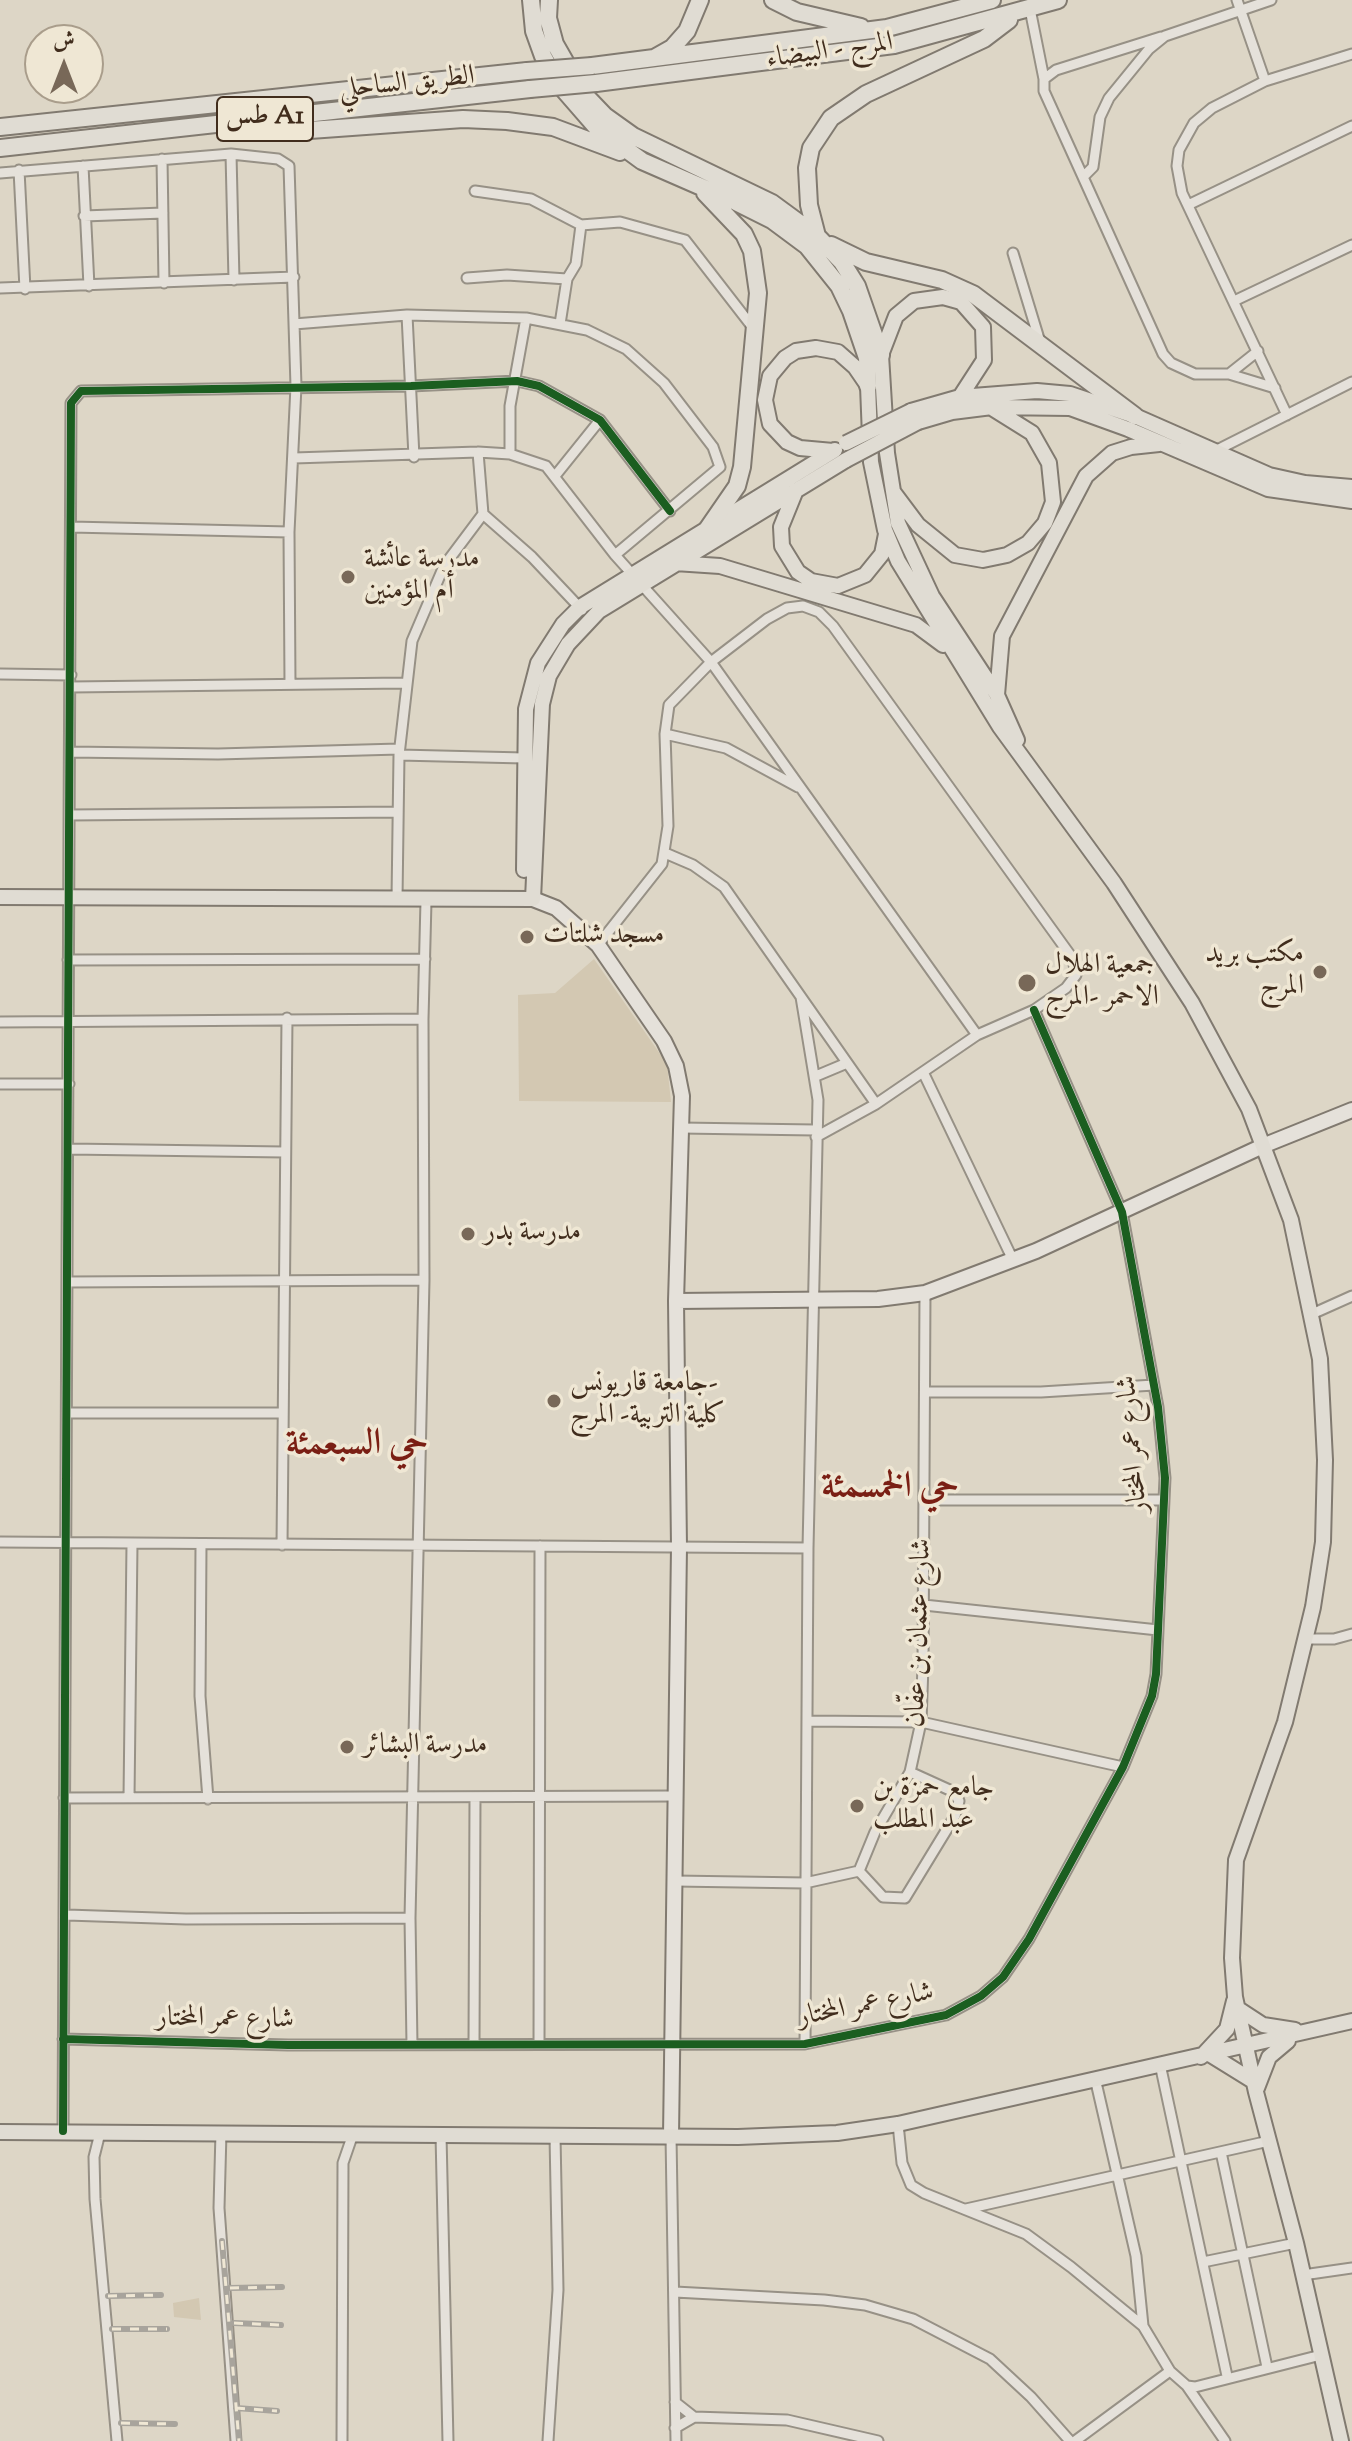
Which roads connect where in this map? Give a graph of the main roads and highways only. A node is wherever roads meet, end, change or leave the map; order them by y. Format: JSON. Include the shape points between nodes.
{"nodes":[{"id":1,"x":531,"y":0,"type":"edge"},
{"id":2,"x":549,"y":0,"type":"edge"},
{"id":3,"x":700,"y":0,"type":"edge"},
{"id":4,"x":773,"y":0,"type":"edge"},
{"id":5,"x":992,"y":0,"type":"edge"},
{"id":6,"x":1058,"y":0,"type":"edge"},
{"id":7,"x":1024,"y":11,"type":"junction"},
{"id":8,"x":887,"y":28,"type":"junction"},
{"id":9,"x":651,"y":59,"type":"junction"},
{"id":10,"x":594,"y":74,"type":"junction"},
{"id":11,"x":0,"y":127,"type":"edge"},
{"id":12,"x":179,"y":128,"type":"junction"},
{"id":13,"x":0,"y":148,"type":"edge"},
{"id":14,"x":642,"y":161,"type":"junction"},
{"id":15,"x":692,"y":182,"type":"junction"},
{"id":16,"x":820,"y":239,"type":"junction"},
{"id":17,"x":881,"y":355,"type":"junction"},
{"id":18,"x":868,"y":386,"type":"junction"},
{"id":19,"x":960,"y":397,"type":"junction"},
{"id":20,"x":992,"y":407,"type":"junction"},
{"id":21,"x":915,"y":416,"type":"junction"},
{"id":22,"x":1135,"y":416,"type":"junction"},
{"id":23,"x":1186,"y":440,"type":"junction"},
{"id":24,"x":1161,"y":444,"type":"junction"},
{"id":25,"x":839,"y":447,"type":"junction"},
{"id":26,"x":1352,"y":487,"type":"edge"},
{"id":27,"x":797,"y":489,"type":"junction"},
{"id":28,"x":891,"y":489,"type":"junction"},
{"id":29,"x":1352,"y":501,"type":"edge"},
{"id":30,"x":708,"y":528,"type":"junction"},
{"id":31,"x":885,"y":530,"type":"junction"},
{"id":32,"x":675,"y":563,"type":"junction"},
{"id":33,"x":637,"y":579,"type":"junction"},
{"id":34,"x":584,"y":613,"type":"junction"},
{"id":35,"x":962,"y":665,"type":"junction"},
{"id":36,"x":997,"y":695,"type":"junction"},
{"id":37,"x":1023,"y":755,"type":"junction"},
{"id":38,"x":0,"y":897,"type":"edge"},
{"id":39,"x":528,"y":900,"type":"junction"},
{"id":40,"x":1236,"y":2003,"type":"junction"},
{"id":41,"x":1352,"y":2021,"type":"edge"},
{"id":42,"x":1306,"y":2033,"type":"junction"},
{"id":43,"x":1246,"y":2047,"type":"junction"},
{"id":44,"x":1206,"y":2056,"type":"junction"},
{"id":45,"x":1254,"y":2086,"type":"junction"},
{"id":46,"x":0,"y":2132,"type":"edge"},
{"id":47,"x":1341,"y":2441,"type":"edge"}],
"edges":[{"from":1,"to":14,"type":"highway","via":[[534,31],[557,82],[597,128]]},
{"from":2,"to":16,"type":"highway","via":[[548,18],[565,66],[605,116],[633,136],[772,203]]},
{"from":3,"to":9,"type":"highway","via":[[687,31],[672,48]]},
{"from":4,"to":8,"type":"highway","via":[[829,21]]},
{"from":5,"to":8,"type":"highway","name":"المرج - البيضاء"},
{"from":6,"to":7,"type":"highway","name":"المرج - البيضاء"},
{"from":7,"to":10,"type":"highway","name":"المرج - البيضاء","via":[[894,45]]},
{"from":7,"to":16,"type":"highway","via":[[984,39],[866,94],[831,118],[811,148],[807,168],[809,205]]},
{"from":8,"to":9,"type":"highway","name":"المرج - البيضاء"},
{"from":9,"to":10,"type":"highway","name":"المرج - البيضاء"},
{"from":10,"to":11,"type":"highway","name":"الطريق الساحلي","number":"طس A1","bridge":true,"via":[[527,71]]},
{"from":10,"to":12,"type":"highway","number":"طس A1","bridge":true,"via":[[530,89]]},
{"from":12,"to":13,"type":"highway","number":"طس A1"},
{"from":12,"to":14,"type":"highway","via":[[296,131],[463,119],[507,121],[553,127]]},
{"from":14,"to":15,"type":"highway"},
{"from":15,"to":18,"type":"highway","via":[[772,220],[814,254],[839,286],[856,322],[867,358]]},
{"from":15,"to":30,"type":"highway","via":[[730,216],[752,251],[758,293],[742,467],[737,486]]},
{"from":16,"to":17,"type":"highway","via":[[857,286]]},
{"from":16,"to":22,"type":"highway","via":[[882,267],[957,285]]},
{"from":17,"to":19,"type":"main road","via":[[896,316],[914,301],[943,297],[961,302],[983,327],[986,352]]},
{"from":17,"to":28,"type":"main road"},
{"from":18,"to":25,"type":"main road","via":[[848,359],[827,349],[796,351],[770,376],[766,413],[777,433],[800,448]]},
{"from":18,"to":31,"type":"main road","via":[[871,462]]},
{"from":19,"to":21,"type":"main road"},
{"from":19,"to":22,"type":"main road","via":[[1059,392]]},
{"from":20,"to":21,"type":"main road"},
{"from":20,"to":24,"type":"main road","via":[[1070,408]]},
{"from":20,"to":28,"type":"main road","via":[[1032,433],[1049,463],[1053,502],[1045,523],[1028,543],[983,560],[955,555],[918,525]]},
{"from":21,"to":25,"type":"main road","bridge":true},
{"from":21,"to":27,"type":"main road","bridge":true},
{"from":22,"to":23,"type":"main road"},
{"from":23,"to":24,"type":"main road"},
{"from":23,"to":26,"type":"main road","via":[[1286,479]]},
{"from":24,"to":29,"type":"main road","via":[[1268,489]]},
{"from":24,"to":36,"type":"main road","via":[[1121,449],[1086,476],[1002,636]]},
{"from":25,"to":30,"type":"main road"},
{"from":27,"to":31,"type":"main road","via":[[781,527],[782,546],[798,572],[811,581],[838,586],[865,575],[882,554]]},
{"from":27,"to":32,"type":"main road"},
{"from":28,"to":36,"type":"main road","via":[[909,551],[945,619]]},
{"from":30,"to":33,"type":"main road"},
{"from":31,"to":35,"type":"main road","via":[[898,561]]},
{"from":32,"to":33,"type":"main road"},
{"from":32,"to":35,"type":"main road","via":[[720,566],[916,625]]},
{"from":33,"to":34,"type":"main road"},
{"from":34,"to":39,"type":"main road","via":[[549,676],[542,704]]},
{"from":34,"to":39,"type":"main road","via":[[548,646],[531,683],[524,758]]},
{"from":35,"to":37,"type":"main road"},
{"from":36,"to":37,"type":"main road"},
{"from":37,"to":40,"type":"main road","via":[[1192,1003],[1265,1145],[1291,1220],[1312,1314],[1321,1380],[1325,1490],[1319,1571],[1285,1722],[1236,1860]]},
{"from":38,"to":39,"type":"main road"},
{"from":40,"to":42,"type":"main road","via":[[1273,2029]]},
{"from":40,"to":43,"type":"main road"},
{"from":40,"to":44,"type":"main road","via":[[1227,2029]]},
{"from":41,"to":42,"type":"main road"},
{"from":42,"to":43,"type":"main road"},
{"from":42,"to":45,"type":"main road","via":[[1278,2046]]},
{"from":43,"to":44,"type":"main road"},
{"from":43,"to":45,"type":"main road"},
{"from":44,"to":45,"type":"main road"},
{"from":44,"to":46,"type":"main road","via":[[898,2124],[787,2137]]},
{"from":45,"to":47,"type":"main road"}]}
